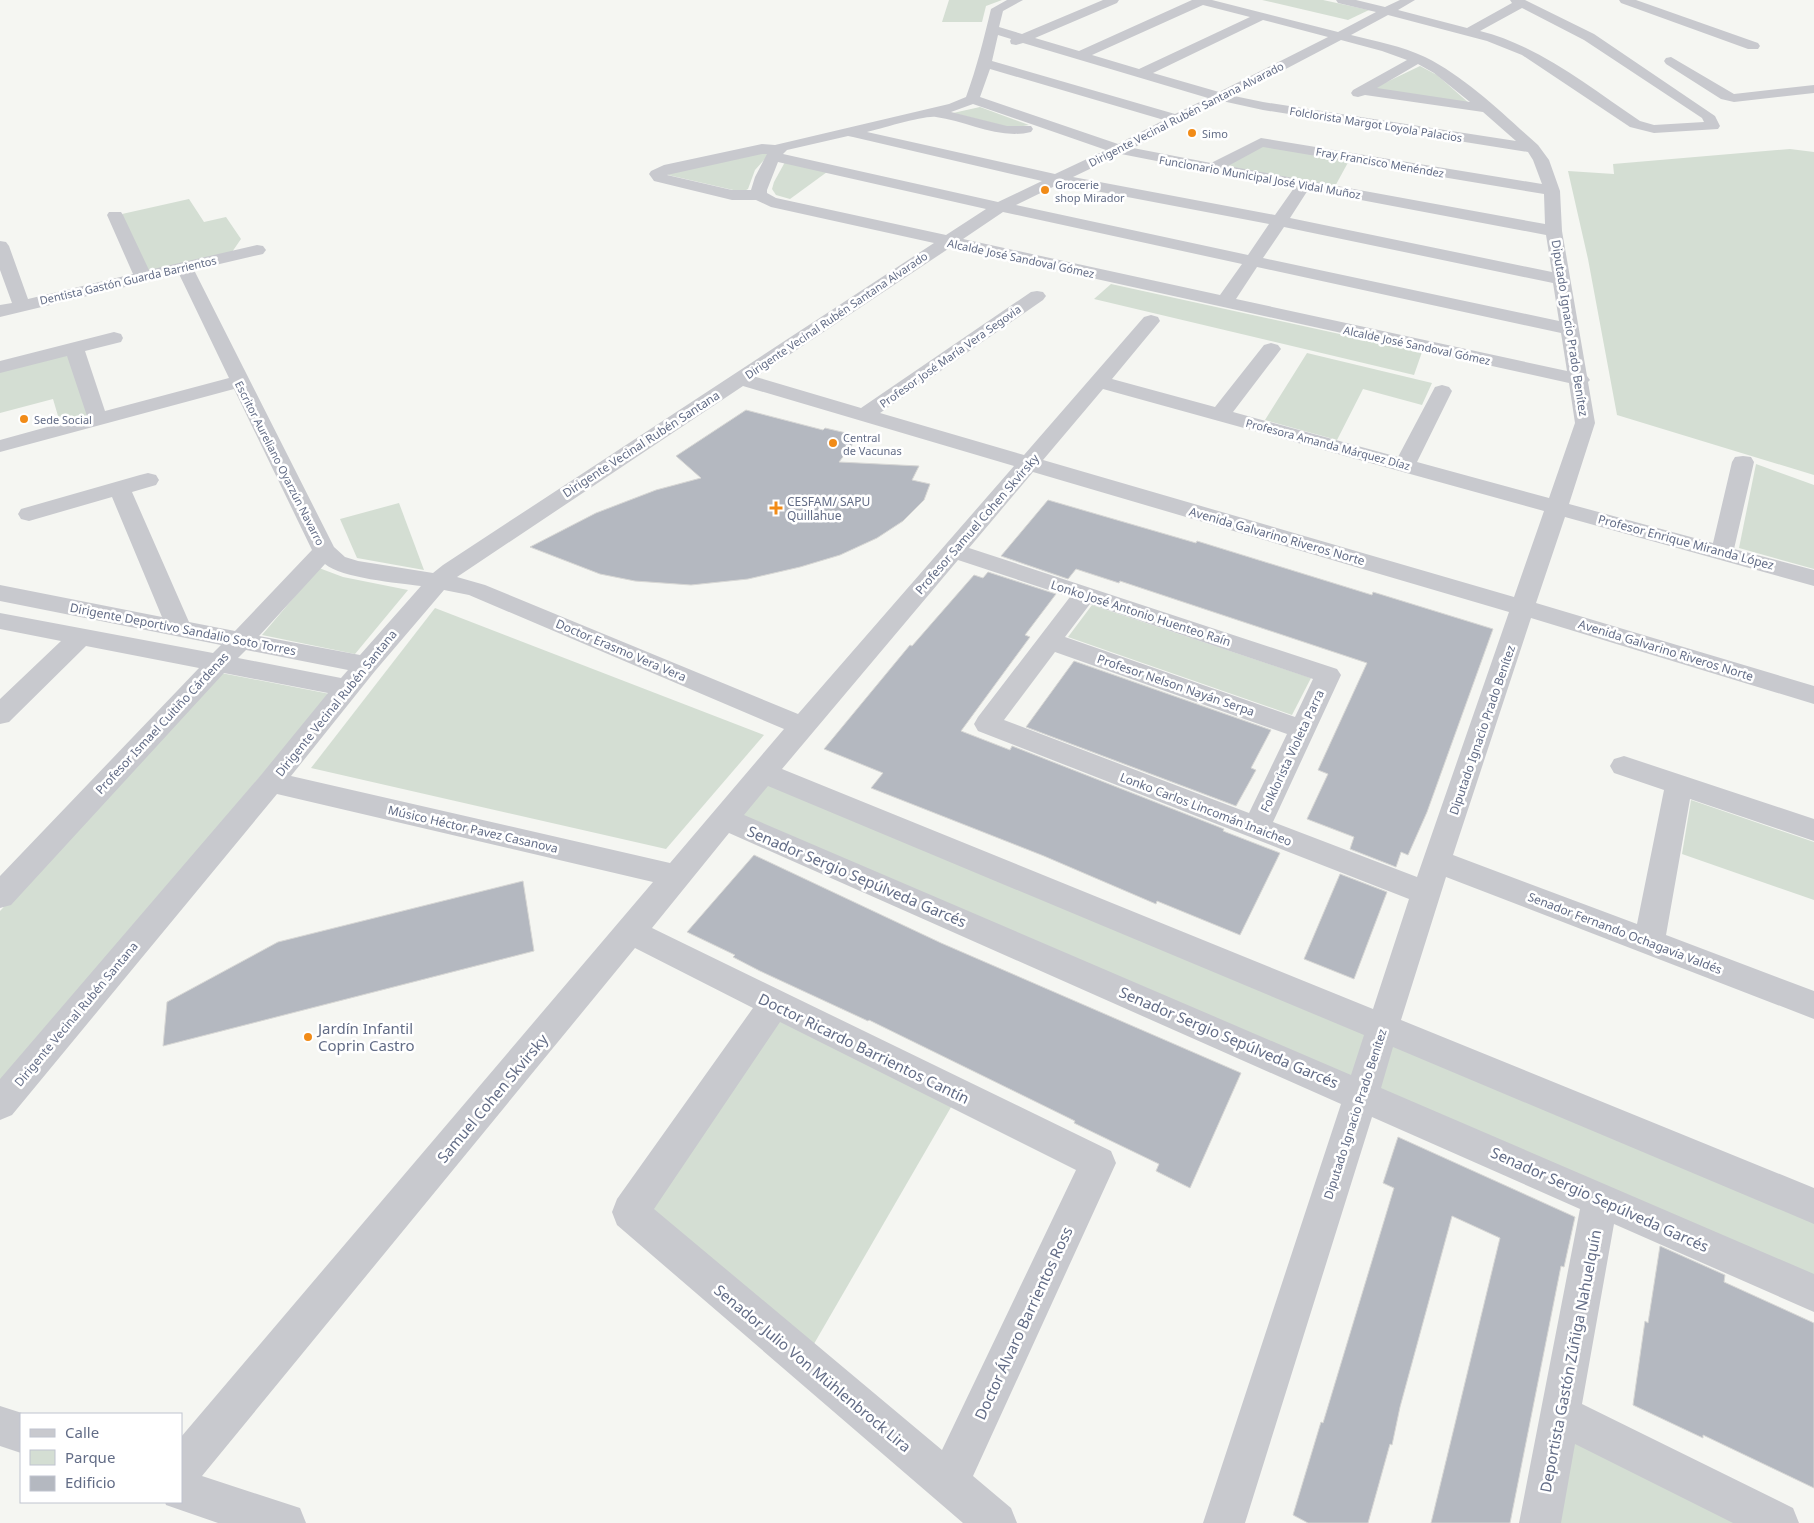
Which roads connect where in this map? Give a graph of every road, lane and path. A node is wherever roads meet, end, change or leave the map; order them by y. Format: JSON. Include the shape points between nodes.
{"nodes":[{"id":1,"x":1017,"y":0,"type":"edge"},
{"id":2,"x":1113,"y":0,"type":"edge"},
{"id":3,"x":1199,"y":0,"type":"edge"},
{"id":4,"x":1342,"y":0,"type":"edge"},
{"id":5,"x":1409,"y":0,"type":"edge"},
{"id":6,"x":1625,"y":0,"type":"edge"},
{"id":7,"x":1519,"y":1,"type":"edge"},
{"id":8,"x":1388,"y":10,"type":"junction"},
{"id":9,"x":1262,"y":16,"type":"junction"},
{"id":10,"x":992,"y":29,"type":"junction"},
{"id":11,"x":1469,"y":32,"type":"junction"},
{"id":12,"x":1339,"y":36,"type":"junction"},
{"id":13,"x":1023,"y":38,"type":"junction"},
{"id":14,"x":1753,"y":46,"type":"dead end"},
{"id":15,"x":1080,"y":55,"type":"junction"},
{"id":16,"x":986,"y":58,"type":"junction"},
{"id":17,"x":1418,"y":59,"type":"junction"},
{"id":18,"x":1671,"y":61,"type":"dead end"},
{"id":19,"x":1141,"y":73,"type":"junction"},
{"id":20,"x":1814,"y":89,"type":"edge"},
{"id":21,"x":1363,"y":90,"type":"junction"},
{"id":22,"x":1221,"y":97,"type":"junction"},
{"id":23,"x":972,"y":99,"type":"junction"},
{"id":24,"x":1487,"y":108,"type":"junction"},
{"id":25,"x":933,"y":112,"type":"junction"},
{"id":26,"x":1320,"y":115,"type":"junction"},
{"id":27,"x":1176,"y":119,"type":"junction"},
{"id":28,"x":1040,"y":122,"type":"junction"},
{"id":29,"x":1372,"y":124,"type":"junction"},
{"id":30,"x":846,"y":131,"type":"junction"},
{"id":31,"x":1533,"y":148,"type":"junction"},
{"id":32,"x":1119,"y":149,"type":"junction"},
{"id":33,"x":775,"y":153,"type":"junction"},
{"id":34,"x":1352,"y":157,"type":"junction"},
{"id":35,"x":1213,"y":168,"type":"junction"},
{"id":36,"x":1056,"y":179,"type":"junction"},
{"id":37,"x":1304,"y":185,"type":"junction"},
{"id":38,"x":1334,"y":190,"type":"junction"},
{"id":39,"x":1552,"y":191,"type":"junction"},
{"id":40,"x":759,"y":195,"type":"junction"},
{"id":41,"x":1000,"y":207,"type":"junction"},
{"id":42,"x":115,"y":216,"type":"dead end"},
{"id":43,"x":1279,"y":222,"type":"junction"},
{"id":44,"x":1554,"y":231,"type":"junction"},
{"id":45,"x":946,"y":242,"type":"junction"},
{"id":46,"x":257,"y":250,"type":"dead end"},
{"id":47,"x":1,"y":254,"type":"edge"},
{"id":48,"x":1253,"y":260,"type":"junction"},
{"id":49,"x":184,"y":267,"type":"junction"},
{"id":50,"x":143,"y":277,"type":"junction"},
{"id":51,"x":1561,"y":279,"type":"junction"},
{"id":52,"x":1037,"y":296,"type":"dead end"},
{"id":53,"x":1224,"y":303,"type":"junction"},
{"id":54,"x":22,"y":306,"type":"junction"},
{"id":55,"x":0,"y":311,"type":"edge"},
{"id":56,"x":1151,"y":321,"type":"dead end"},
{"id":57,"x":1570,"y":329,"type":"junction"},
{"id":58,"x":114,"y":338,"type":"dead end"},
{"id":59,"x":74,"y":348,"type":"junction"},
{"id":60,"x":1271,"y":348,"type":"dead end"},
{"id":61,"x":0,"y":367,"type":"edge"},
{"id":62,"x":740,"y":379,"type":"junction"},
{"id":63,"x":1580,"y":380,"type":"junction"},
{"id":64,"x":239,"y":381,"type":"junction"},
{"id":65,"x":1100,"y":382,"type":"junction"},
{"id":66,"x":1442,"y":391,"type":"dead end"},
{"id":67,"x":864,"y":415,"type":"junction"},
{"id":68,"x":1220,"y":415,"type":"junction"},
{"id":69,"x":98,"y":419,"type":"junction"},
{"id":70,"x":0,"y":446,"type":"edge"},
{"id":71,"x":1743,"y":462,"type":"dead end"},
{"id":72,"x":1029,"y":464,"type":"junction"},
{"id":73,"x":1405,"y":465,"type":"junction"},
{"id":74,"x":148,"y":480,"type":"dead end"},
{"id":75,"x":119,"y":488,"type":"junction"},
{"id":76,"x":1557,"y":507,"type":"junction"},
{"id":77,"x":29,"y":514,"type":"dead end"},
{"id":78,"x":324,"y":551,"type":"junction"},
{"id":79,"x":955,"y":551,"type":"junction"},
{"id":80,"x":1722,"y":552,"type":"junction"},
{"id":81,"x":1814,"y":578,"type":"edge"},
{"id":82,"x":438,"y":582,"type":"junction"},
{"id":83,"x":0,"y":593,"type":"edge"},
{"id":84,"x":1085,"y":594,"type":"junction"},
{"id":85,"x":1524,"y":608,"type":"junction"},
{"id":86,"x":0,"y":621,"type":"edge"},
{"id":87,"x":180,"y":628,"type":"junction"},
{"id":88,"x":80,"y":637,"type":"junction"},
{"id":89,"x":240,"y":640,"type":"junction"},
{"id":90,"x":1050,"y":641,"type":"junction"},
{"id":91,"x":218,"y":664,"type":"junction"},
{"id":92,"x":366,"y":665,"type":"junction"},
{"id":93,"x":1328,"y":675,"type":"joint"},
{"id":94,"x":346,"y":688,"type":"junction"},
{"id":95,"x":1814,"y":695,"type":"edge"},
{"id":96,"x":0,"y":715,"type":"edge"},
{"id":97,"x":802,"y":726,"type":"junction"},
{"id":98,"x":1302,"y":729,"type":"junction"},
{"id":99,"x":1624,"y":766,"type":"dead end"},
{"id":100,"x":764,"y":772,"type":"junction"},
{"id":101,"x":271,"y":782,"type":"junction"},
{"id":102,"x":1679,"y":784,"type":"junction"},
{"id":103,"x":725,"y":819,"type":"junction"},
{"id":104,"x":1256,"y":828,"type":"junction"},
{"id":105,"x":1814,"y":830,"type":"edge"},
{"id":106,"x":1436,"y":861,"type":"junction"},
{"id":107,"x":676,"y":876,"type":"junction"},
{"id":108,"x":1426,"y":894,"type":"junction"},
{"id":109,"x":0,"y":896,"type":"edge"},
{"id":110,"x":631,"y":932,"type":"junction"},
{"id":111,"x":1649,"y":942,"type":"junction"},
{"id":112,"x":774,"y":1004,"type":"junction"},
{"id":113,"x":1814,"y":1005,"type":"edge"},
{"id":114,"x":1383,"y":1028,"type":"junction"},
{"id":115,"x":1362,"y":1095,"type":"junction"},
{"id":116,"x":0,"y":1104,"type":"edge"},
{"id":117,"x":1098,"y":1163,"type":"joint"},
{"id":118,"x":1600,"y":1199,"type":"junction"},
{"id":119,"x":1814,"y":1206,"type":"edge"},
{"id":120,"x":1814,"y":1293,"type":"edge"},
{"id":121,"x":1560,"y":1415,"type":"junction"},
{"id":122,"x":0,"y":1426,"type":"edge"},
{"id":123,"x":20,"y":1434,"type":"edge"},
{"id":124,"x":182,"y":1468,"type":"edge"},
{"id":125,"x":948,"y":1483,"type":"junction"},
{"id":126,"x":182,"y":1490,"type":"edge"},
{"id":127,"x":285,"y":1523,"type":"edge"},
{"id":128,"x":996,"y":1523,"type":"edge"},
{"id":129,"x":1224,"y":1523,"type":"edge"},
{"id":130,"x":1540,"y":1523,"type":"edge"},
{"id":131,"x":1778,"y":1523,"type":"edge"}],
"edges":[{"from":1,"to":10,"type":"street","via":[[997,9]]},
{"from":2,"to":13,"type":"street"},
{"from":3,"to":9,"type":"street"},
{"from":3,"to":15,"type":"street"},
{"from":4,"to":8,"type":"street"},
{"from":5,"to":8,"type":"street","name":"Dirigente Vecinal Rubén Santana Alvarado"},
{"from":6,"to":14,"type":"street"},
{"from":7,"to":11,"type":"street"},
{"from":7,"to":11,"type":"street","via":[[1589,37],[1708,116],[1713,126],[1654,130],[1635,124],[1527,52]]},
{"from":8,"to":11,"type":"street"},
{"from":8,"to":12,"type":"street","name":"Dirigente Vecinal Rubén Santana Alvarado"},
{"from":9,"to":12,"type":"street"},
{"from":9,"to":19,"type":"street"},
{"from":10,"to":13,"type":"street","name":"Folclorista Margot Loyola Palacios"},
{"from":10,"to":16,"type":"street"},
{"from":12,"to":17,"type":"street","name":"Diputado Ignacio Prado Benítez"},
{"from":12,"to":22,"type":"street","name":"Dirigente Vecinal Rubén Santana Alvarado"},
{"from":13,"to":15,"type":"street","name":"Folclorista Margot Loyola Palacios"},
{"from":13,"to":16,"type":"street"},
{"from":15,"to":19,"type":"street","name":"Folclorista Margot Loyola Palacios"},
{"from":16,"to":23,"type":"street"},
{"from":16,"to":27,"type":"street"},
{"from":17,"to":21,"type":"street"},
{"from":17,"to":24,"type":"street","name":"Diputado Ignacio Prado Benítez","via":[[1439,70]]},
{"from":18,"to":20,"type":"street","via":[[1734,98]]},
{"from":19,"to":22,"type":"street","name":"Folclorista Margot Loyola Palacios"},
{"from":21,"to":24,"type":"street"},
{"from":21,"to":26,"type":"street"},
{"from":22,"to":26,"type":"street","name":"Folclorista Margot Loyola Palacios"},
{"from":22,"to":27,"type":"street","name":"Dirigente Vecinal Rubén Santana Alvarado"},
{"from":23,"to":25,"type":"street"},
{"from":23,"to":28,"type":"street","name":"Funcionario Municipal José Vidal Muñoz"},
{"from":24,"to":31,"type":"street","name":"Diputado Ignacio Prado Benítez"},
{"from":25,"to":28,"type":"street","via":[[1007,130],[1026,129]]},
{"from":25,"to":30,"type":"street"},
{"from":26,"to":29,"type":"street","name":"Folclorista Margot Loyola Palacios"},
{"from":27,"to":32,"type":"street","name":"Dirigente Vecinal Rubén Santana Alvarado"},
{"from":28,"to":32,"type":"street","name":"Funcionario Municipal José Vidal Muñoz"},
{"from":29,"to":31,"type":"street","name":"Folclorista Margot Loyola Palacios"},
{"from":29,"to":34,"type":"street"},
{"from":30,"to":33,"type":"street","via":[[790,144]]},
{"from":30,"to":36,"type":"street"},
{"from":31,"to":39,"type":"street","name":"Diputado Ignacio Prado Benítez"},
{"from":32,"to":35,"type":"street","name":"Funcionario Municipal José Vidal Muñoz"},
{"from":32,"to":36,"type":"street","name":"Dirigente Vecinal Rubén Santana Alvarado"},
{"from":33,"to":40,"type":"street","via":[[758,188]]},
{"from":33,"to":40,"type":"street","via":[[762,149],[657,174],[660,178],[732,195]]},
{"from":33,"to":41,"type":"street"},
{"from":34,"to":35,"type":"street","name":"Fray Francisco Menéndez","via":[[1261,142]]},
{"from":34,"to":38,"type":"street"},
{"from":34,"to":39,"type":"street","name":"Fray Francisco Menéndez"},
{"from":35,"to":37,"type":"street","name":"Funcionario Municipal José Vidal Muñoz"},
{"from":36,"to":41,"type":"street","name":"Dirigente Vecinal Rubén Santana Alvarado"},
{"from":36,"to":43,"type":"street"},
{"from":37,"to":38,"type":"street","name":"Funcionario Municipal José Vidal Muñoz"},
{"from":37,"to":43,"type":"street"},
{"from":38,"to":44,"type":"street","name":"Funcionario Municipal José Vidal Muñoz"},
{"from":39,"to":44,"type":"street","name":"Diputado Ignacio Prado Benítez"},
{"from":40,"to":45,"type":"street","name":"Alcalde José Sandoval Gómez","via":[[771,202]]},
{"from":41,"to":45,"type":"street","name":"Dirigente Vecinal Rubén Santana Alvarado"},
{"from":41,"to":48,"type":"street"},
{"from":42,"to":50,"type":"street"},
{"from":43,"to":48,"type":"street"},
{"from":43,"to":51,"type":"street"},
{"from":44,"to":51,"type":"street","name":"Diputado Ignacio Prado Benítez"},
{"from":45,"to":53,"type":"street","name":"Alcalde José Sandoval Gómez"},
{"from":45,"to":62,"type":"street","name":"Dirigente Vecinal Rubén Santana Alvarado"},
{"from":46,"to":49,"type":"street","name":"Dentista Gastón Guarda Barrientos"},
{"from":47,"to":54,"type":"street"},
{"from":48,"to":53,"type":"street"},
{"from":48,"to":57,"type":"street"},
{"from":49,"to":50,"type":"street","name":"Dentista Gastón Guarda Barrientos"},
{"from":49,"to":64,"type":"street","name":"Escritor Aureliano Oyarzún Navarro"},
{"from":50,"to":54,"type":"street","name":"Dentista Gastón Guarda Barrientos"},
{"from":51,"to":57,"type":"street","name":"Diputado Ignacio Prado Benítez"},
{"from":52,"to":67,"type":"street","name":"Profesor José María Vera Segovia"},
{"from":53,"to":63,"type":"street","name":"Alcalde José Sandoval Gómez"},
{"from":54,"to":55,"type":"street","name":"Dentista Gastón Guarda Barrientos"},
{"from":56,"to":65,"type":"street","name":"Profesor Samuel Cohen Skvirsky"},
{"from":57,"to":63,"type":"street","name":"Diputado Ignacio Prado Benítez"},
{"from":58,"to":59,"type":"street"},
{"from":59,"to":61,"type":"street"},
{"from":59,"to":69,"type":"street"},
{"from":60,"to":68,"type":"street"},
{"from":62,"to":67,"type":"street","name":"Avenida Galvarino Riveros Norte"},
{"from":62,"to":82,"type":"street","name":"Dirigente Vecinal Rubén Santana","via":[[451,570]]},
{"from":63,"to":76,"type":"street","name":"Diputado Ignacio Prado Benítez","via":[[1585,423]]},
{"from":64,"to":69,"type":"street"},
{"from":64,"to":78,"type":"street","name":"Escritor Aureliano Oyarzún Navarro"},
{"from":65,"to":68,"type":"street","name":"Profesora Amanda Márquez Díaz"},
{"from":65,"to":72,"type":"street","name":"Profesor Samuel Cohen Skvirsky"},
{"from":66,"to":73,"type":"street"},
{"from":67,"to":72,"type":"street","name":"Avenida Galvarino Riveros Norte"},
{"from":68,"to":73,"type":"street","name":"Profesora Amanda Márquez Díaz"},
{"from":69,"to":70,"type":"street"},
{"from":71,"to":80,"type":"street"},
{"from":72,"to":79,"type":"street","name":"Profesor Samuel Cohen Skvirsky"},
{"from":72,"to":85,"type":"street","name":"Avenida Galvarino Riveros Norte"},
{"from":73,"to":76,"type":"street","name":"Profesora Amanda Márquez Díaz"},
{"from":74,"to":75,"type":"street"},
{"from":75,"to":77,"type":"street"},
{"from":75,"to":87,"type":"street"},
{"from":76,"to":80,"type":"street","name":"Profesor Enrique Miranda López"},
{"from":76,"to":85,"type":"street","name":"Diputado Ignacio Prado Benítez"},
{"from":78,"to":82,"type":"street","name":"Escritor Aureliano Oyarzún Navarro","via":[[337,562],[355,568]]},
{"from":78,"to":89,"type":"street","name":"Profesor Ismael Cuitiño Cárdenas"},
{"from":79,"to":84,"type":"street","name":"Lonko José Antonio Huenteo Raín"},
{"from":79,"to":97,"type":"street","name":"Profesor Samuel Cohen Skvirsky"},
{"from":80,"to":81,"type":"street","name":"Profesor Enrique Miranda López"},
{"from":82,"to":92,"type":"street","name":"Dirigente Vecinal Rubén Santana"},
{"from":82,"to":97,"type":"street","name":"Doctor Erasmo Vera Vera","via":[[477,590]]},
{"from":83,"to":87,"type":"street","name":"Dirigente Deportivo Sandalio Soto Torres"},
{"from":84,"to":90,"type":"street"},
{"from":84,"to":93,"type":"street","name":"Lonko José Antonio Huenteo Raín"},
{"from":85,"to":95,"type":"street","name":"Avenida Galvarino Riveros Norte"},
{"from":85,"to":106,"type":"street","name":"Diputado Ignacio Prado Benítez"},
{"from":86,"to":88,"type":"street"},
{"from":87,"to":89,"type":"street","name":"Dirigente Deportivo Sandalio Soto Torres"},
{"from":88,"to":91,"type":"street"},
{"from":88,"to":96,"type":"street"},
{"from":89,"to":91,"type":"street","name":"Profesor Ismael Cuitiño Cárdenas"},
{"from":89,"to":92,"type":"street","name":"Dirigente Deportivo Sandalio Soto Torres"},
{"from":90,"to":98,"type":"street","name":"Profesor Nelson Nayán Serpa"},
{"from":90,"to":104,"type":"street","name":"Lonko Carlos Lincomán Inaicheo","via":[[987,724]]},
{"from":91,"to":94,"type":"street"},
{"from":91,"to":109,"type":"street","name":"Profesor Ismael Cuitiño Cárdenas"},
{"from":92,"to":94,"type":"street","name":"Dirigente Vecinal Rubén Santana"},
{"from":93,"to":98,"type":"street","name":"Folklorista Violeta Parra"},
{"from":94,"to":101,"type":"street","name":"Dirigente Vecinal Rubén Santana"},
{"from":97,"to":100,"type":"street","name":"Samuel Cohen Skvirsky"},
{"from":98,"to":104,"type":"street","name":"Folklorista Violeta Parra"},
{"from":99,"to":102,"type":"street"},
{"from":100,"to":103,"type":"street","name":"Samuel Cohen Skvirsky"},
{"from":100,"to":114,"type":"street"},
{"from":101,"to":107,"type":"street","name":"Músico Héctor Pavez Casanova"},
{"from":101,"to":116,"type":"street","name":"Dirigente Vecinal Rubén Santana"},
{"from":102,"to":105,"type":"street"},
{"from":102,"to":111,"type":"street"},
{"from":103,"to":107,"type":"street","name":"Samuel Cohen Skvirsky"},
{"from":103,"to":115,"type":"street","name":"Senador Sergio Sepúlveda Garcés"},
{"from":104,"to":108,"type":"street","name":"Lonko Carlos Lincomán Inaicheo"},
{"from":106,"to":108,"type":"street","name":"Diputado Ignacio Prado Benítez"},
{"from":106,"to":111,"type":"street","name":"Senador Fernando Ochagavía Valdés"},
{"from":107,"to":110,"type":"street","name":"Samuel Cohen Skvirsky"},
{"from":108,"to":114,"type":"street","name":"Diputado Ignacio Prado Benítez"},
{"from":110,"to":112,"type":"street","name":"Doctor Ricardo Barrientos Cantín"},
{"from":110,"to":124,"type":"street","name":"Samuel Cohen Skvirsky"},
{"from":111,"to":113,"type":"street","name":"Senador Fernando Ochagavía Valdés"},
{"from":112,"to":117,"type":"street","name":"Doctor Ricardo Barrientos Cantín"},
{"from":112,"to":125,"type":"street","name":"Senador Julio Von Mühlenbrock Lira","via":[[630,1212]]},
{"from":114,"to":115,"type":"street","name":"Diputado Ignacio Prado Benítez"},
{"from":114,"to":119,"type":"street"},
{"from":115,"to":118,"type":"street","name":"Senador Sergio Sepúlveda Garcés"},
{"from":115,"to":129,"type":"street","name":"Diputado Ignacio Prado Benítez"},
{"from":117,"to":125,"type":"street","name":"Doctor Álvaro Barrientos Ross"},
{"from":118,"to":120,"type":"street","name":"Senador Sergio Sepúlveda Garcés"},
{"from":118,"to":121,"type":"street","name":"Deportista Gastón Zúñiga Nahuelquín"},
{"from":121,"to":130,"type":"street","name":"Deportista Gastón Zúñiga Nahuelquín"},
{"from":121,"to":131,"type":"street"},
{"from":122,"to":123,"type":"street"},
{"from":125,"to":128,"type":"street","name":"Senador Julio Von Mühlenbrock Lira"},
{"from":126,"to":127,"type":"street"}]}
